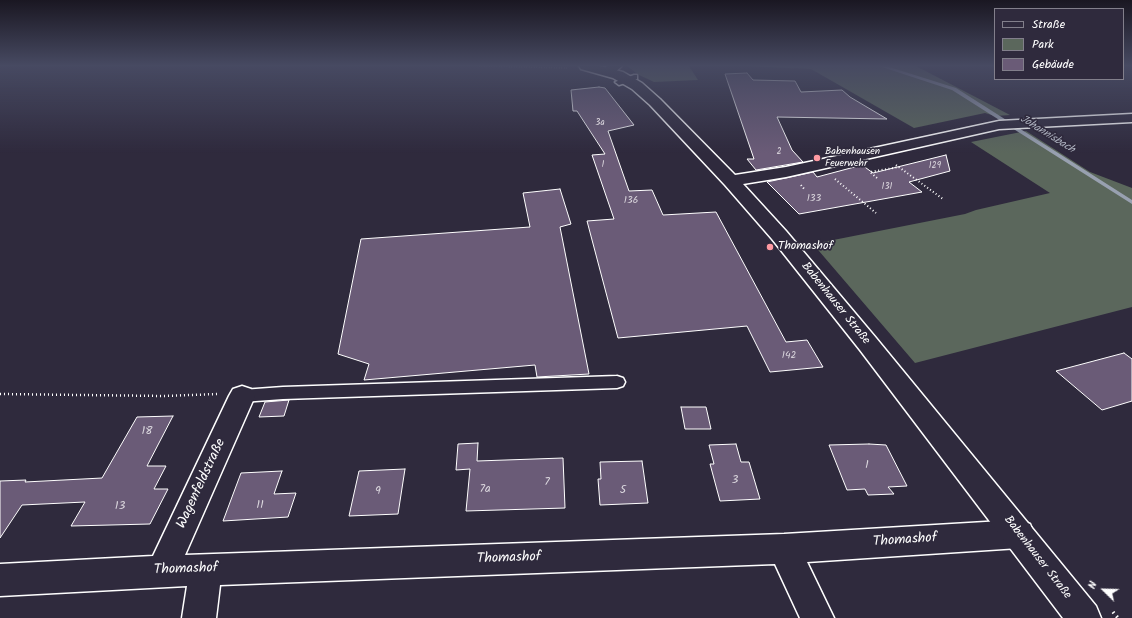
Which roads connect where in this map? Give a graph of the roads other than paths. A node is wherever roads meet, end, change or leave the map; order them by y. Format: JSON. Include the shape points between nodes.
{"nodes":[{"id":1,"x":646,"y":95,"type":"edge"},
{"id":2,"x":1132,"y":118,"type":"edge"},
{"id":3,"x":731,"y":181,"type":"junction"},
{"id":4,"x":617,"y":382,"type":"dead end"},
{"id":5,"x":242,"y":396,"type":"joint"},
{"id":6,"x":1019,"y":534,"type":"junction"},
{"id":7,"x":784,"y":549,"type":"junction"},
{"id":8,"x":206,"y":570,"type":"junction"},
{"id":9,"x":162,"y":571,"type":"junction"},
{"id":10,"x":0,"y":580,"type":"edge"},
{"id":11,"x":199,"y":618,"type":"edge"},
{"id":12,"x":817,"y":618,"type":"edge"},
{"id":13,"x":1084,"y":618,"type":"edge"}],
"edges":[{"from":1,"to":3,"type":"main road","name":"Babenhauser Straße"},
{"from":2,"to":3,"type":"main road","via":[[999,125],[786,172]]},
{"from":3,"to":6,"type":"main road","name":"Babenhauser Straße","via":[[824,290]]},
{"from":4,"to":5,"type":"lane"},
{"from":5,"to":9,"type":"main road","name":"Wagenfeldstraße"},
{"from":6,"to":7,"type":"main road","name":"Thomashof"},
{"from":6,"to":13,"type":"main road","name":"Babenhauser Straße"},
{"from":7,"to":8,"type":"main road","name":"Thomashof"},
{"from":7,"to":12,"type":"main road"},
{"from":8,"to":9,"type":"main road","name":"Thomashof"},
{"from":8,"to":11,"type":"main road"},
{"from":9,"to":10,"type":"main road","name":"Thomashof"}]}
